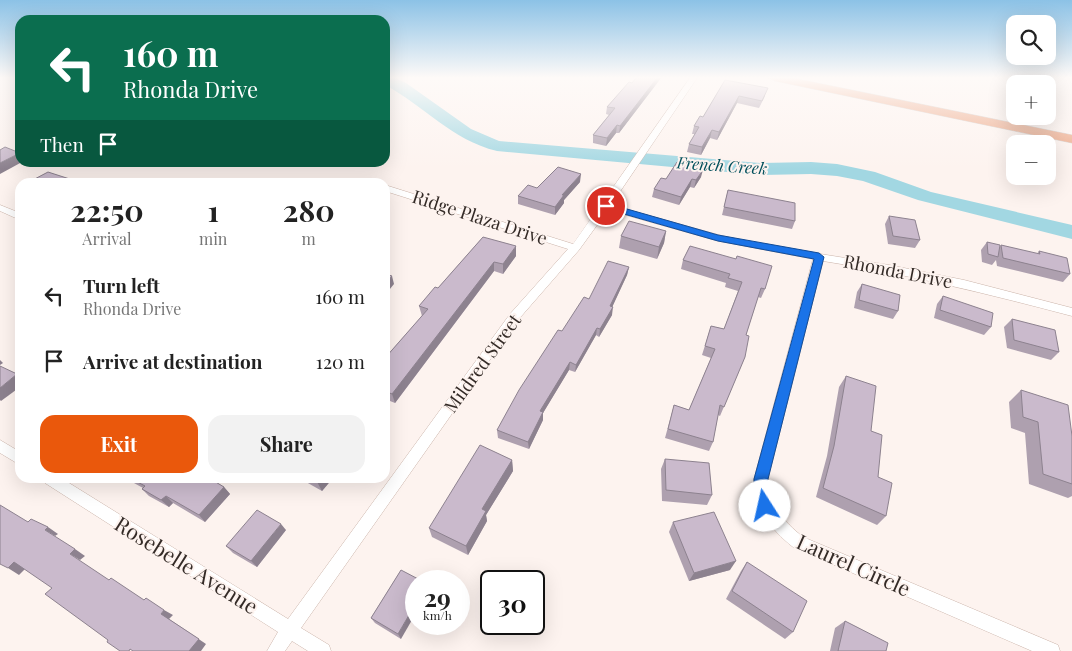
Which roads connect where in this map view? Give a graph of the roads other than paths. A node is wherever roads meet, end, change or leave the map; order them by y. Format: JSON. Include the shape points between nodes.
{"nodes":[{"id":1,"x":673,"y":108,"type":"edge"},
{"id":2,"x":925,"y":108,"type":"edge"},
{"id":3,"x":1072,"y":138,"type":"edge"},
{"id":4,"x":390,"y":190,"type":"edge"},
{"id":5,"x":606,"y":206,"type":"junction"},
{"id":6,"x":0,"y":208,"type":"edge"},
{"id":7,"x":15,"y":215,"type":"edge"},
{"id":8,"x":575,"y":248,"type":"junction"},
{"id":9,"x":819,"y":257,"type":"junction"},
{"id":10,"x":1072,"y":312,"type":"edge"},
{"id":11,"x":0,"y":446,"type":"edge"},
{"id":12,"x":15,"y":456,"type":"edge"},
{"id":13,"x":58,"y":483,"type":"edge"},
{"id":14,"x":290,"y":630,"type":"junction"},
{"id":15,"x":275,"y":651,"type":"edge"},
{"id":16,"x":323,"y":651,"type":"edge"},
{"id":17,"x":1052,"y":651,"type":"edge"}],
"edges":[{"from":1,"to":5,"type":"street","name":"Mildred Street"},
{"from":2,"to":3,"type":"main road"},
{"from":4,"to":8,"type":"street","name":"Ridge Plaza Drive"},
{"from":5,"to":8,"type":"street","name":"Mildred Street"},
{"from":5,"to":9,"type":"street","name":"Rhonda Drive","via":[[718,238]]},
{"from":6,"to":7,"type":"street"},
{"from":8,"to":14,"type":"street","name":"Mildred Street","via":[[514,317]]},
{"from":9,"to":10,"type":"street","name":"Rhonda Drive","via":[[964,284]]},
{"from":9,"to":17,"type":"street","name":"Laurel Circle","via":[[761,479],[763,499],[773,519],[798,542]]},
{"from":11,"to":12,"type":"street"},
{"from":13,"to":14,"type":"street","name":"Rosebelle Avenue"},
{"from":14,"to":15,"type":"street","name":"Mildred Street"},
{"from":14,"to":16,"type":"street","name":"Rosebelle Avenue"}]}
